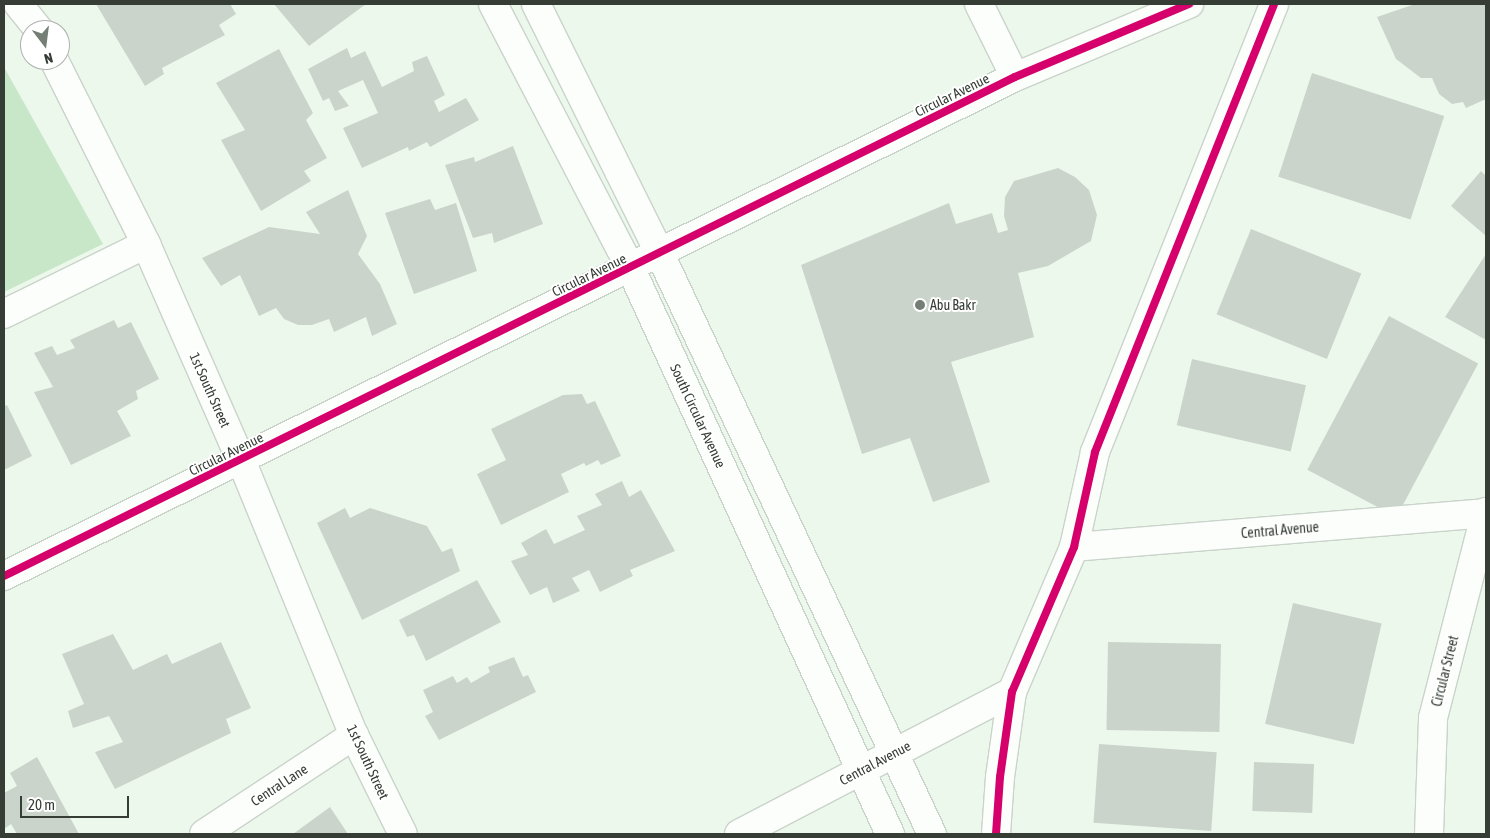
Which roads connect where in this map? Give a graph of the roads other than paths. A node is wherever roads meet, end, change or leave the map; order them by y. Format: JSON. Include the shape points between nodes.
{"nodes":[{"id":1,"x":18,"y":4,"type":"edge"},
{"id":2,"x":493,"y":4,"type":"edge"},
{"id":3,"x":536,"y":4,"type":"edge"},
{"id":4,"x":979,"y":4,"type":"edge"},
{"id":5,"x":1189,"y":4,"type":"edge"},
{"id":6,"x":1274,"y":4,"type":"edge"},
{"id":7,"x":31,"y":20,"type":"edge"},
{"id":8,"x":59,"y":70,"type":"edge"},
{"id":9,"x":1015,"y":78,"type":"junction"},
{"id":10,"x":146,"y":244,"type":"junction"},
{"id":11,"x":660,"y":254,"type":"junction"},
{"id":12,"x":631,"y":269,"type":"junction"},
{"id":13,"x":4,"y":314,"type":"edge"},
{"id":14,"x":240,"y":460,"type":"junction"},
{"id":15,"x":1486,"y":513,"type":"edge"},
{"id":16,"x":1074,"y":547,"type":"junction"},
{"id":17,"x":4,"y":576,"type":"edge"},
{"id":18,"x":1012,"y":692,"type":"junction"},
{"id":19,"x":354,"y":735,"type":"junction"},
{"id":20,"x":896,"y":752,"type":"junction"},
{"id":21,"x":862,"y":771,"type":"junction"},
{"id":22,"x":204,"y":834,"type":"edge"},
{"id":23,"x":403,"y":834,"type":"edge"},
{"id":24,"x":738,"y":834,"type":"edge"},
{"id":25,"x":890,"y":834,"type":"edge"},
{"id":26,"x":932,"y":834,"type":"edge"},
{"id":27,"x":996,"y":834,"type":"edge"},
{"id":28,"x":1429,"y":834,"type":"edge"}],
"edges":[{"from":1,"to":7,"type":"street"},
{"from":2,"to":12,"type":"street","name":"South Circular Avenue"},
{"from":3,"to":11,"type":"street"},
{"from":4,"to":9,"type":"street"},
{"from":5,"to":9,"type":"street","name":"Circular Avenue"},
{"from":6,"to":16,"type":"street","via":[[1095,452]]},
{"from":8,"to":10,"type":"street","name":"1st South Street"},
{"from":9,"to":11,"type":"street","name":"Circular Avenue"},
{"from":10,"to":13,"type":"street"},
{"from":10,"to":14,"type":"street","name":"1st South Street"},
{"from":11,"to":12,"type":"street","name":"Circular Avenue"},
{"from":11,"to":20,"type":"street"},
{"from":12,"to":14,"type":"street","name":"Circular Avenue"},
{"from":12,"to":21,"type":"street","name":"South Circular Avenue"},
{"from":14,"to":17,"type":"street","name":"Circular Avenue"},
{"from":14,"to":19,"type":"street","name":"1st South Street"},
{"from":15,"to":16,"type":"street","name":"Central Avenue"},
{"from":15,"to":28,"type":"street","name":"Circular Street","via":[[1433,718]]},
{"from":16,"to":18,"type":"street"},
{"from":18,"to":20,"type":"street","name":"Central Avenue"},
{"from":18,"to":27,"type":"street"},
{"from":19,"to":22,"type":"street","name":"Central Lane"},
{"from":19,"to":23,"type":"street","name":"1st South Street"},
{"from":20,"to":21,"type":"street","name":"Central Avenue"},
{"from":20,"to":26,"type":"street"},
{"from":21,"to":24,"type":"street","name":"Central Avenue"},
{"from":21,"to":25,"type":"street","name":"South Circular Avenue"}]}
